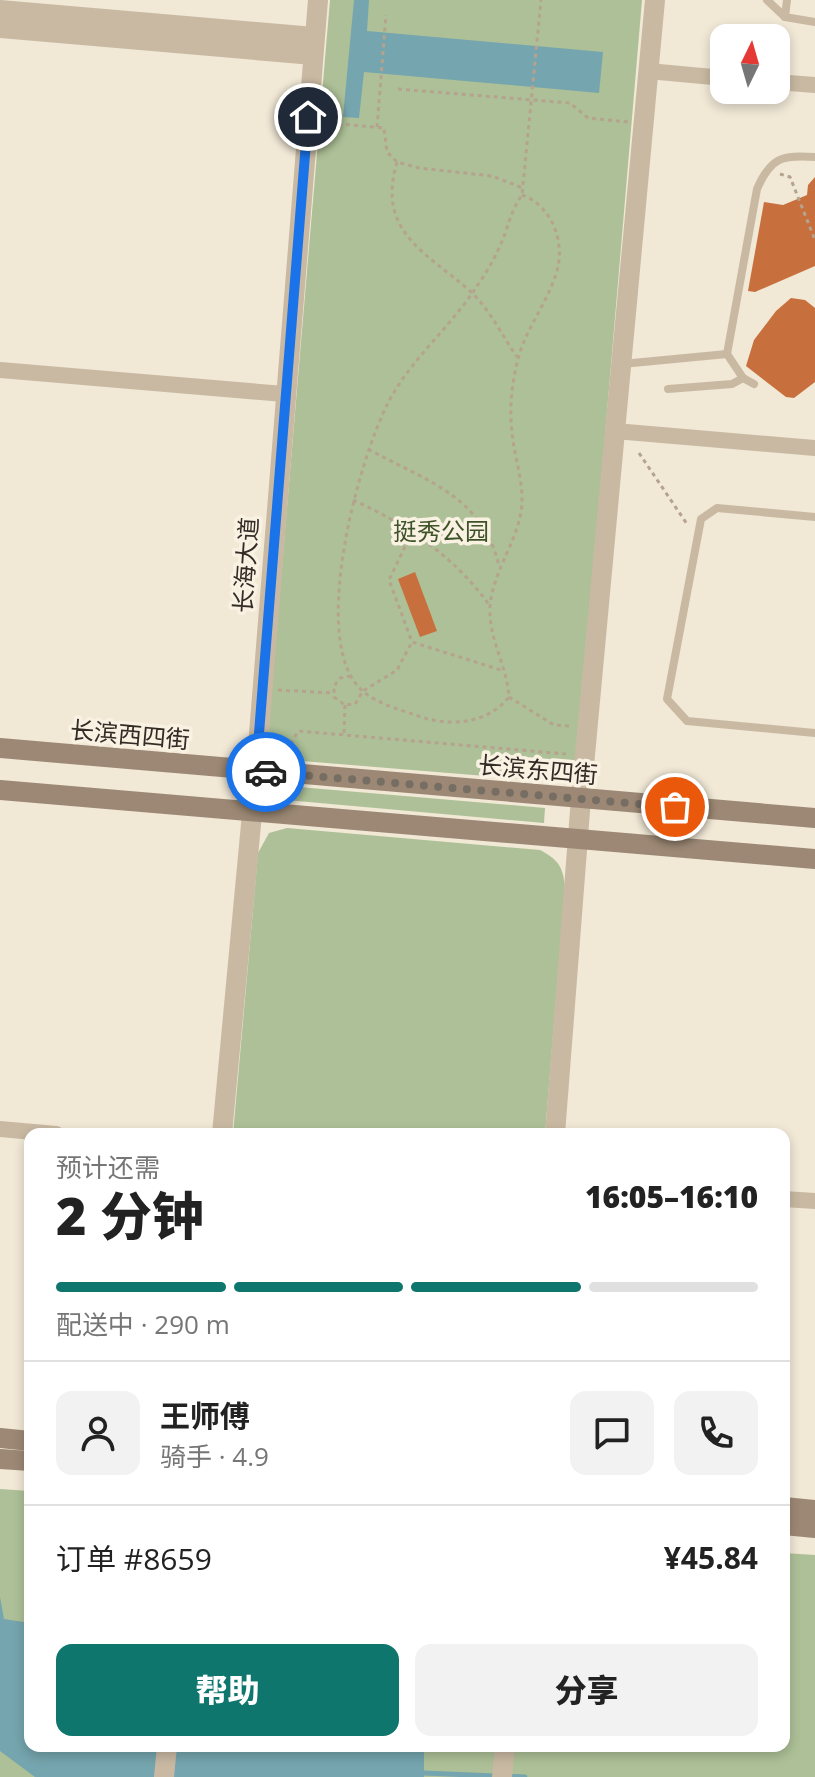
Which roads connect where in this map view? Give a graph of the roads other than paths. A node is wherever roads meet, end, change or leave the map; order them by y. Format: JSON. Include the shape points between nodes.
{"nodes":[{"id":1,"x":318,"y":0,"type":"edge"},
{"id":2,"x":655,"y":0,"type":"edge"},
{"id":3,"x":767,"y":0,"type":"edge"},
{"id":4,"x":787,"y":0,"type":"edge"},
{"id":5,"x":0,"y":10,"type":"edge"},
{"id":6,"x":785,"y":17,"type":"junction"},
{"id":7,"x":815,"y":22,"type":"edge"},
{"id":8,"x":0,"y":28,"type":"edge"},
{"id":9,"x":314,"y":46,"type":"junction"},
{"id":10,"x":648,"y":71,"type":"junction"},
{"id":11,"x":710,"y":77,"type":"edge"},
{"id":12,"x":790,"y":83,"type":"edge"},
{"id":13,"x":815,"y":85,"type":"edge"},
{"id":14,"x":815,"y":157,"type":"edge"},
{"id":15,"x":727,"y":354,"type":"junction"},
{"id":16,"x":621,"y":364,"type":"junction"},
{"id":17,"x":0,"y":370,"type":"edge"},
{"id":18,"x":743,"y":378,"type":"junction"},
{"id":19,"x":754,"y":384,"type":"dead end"},
{"id":20,"x":668,"y":389,"type":"dead end"},
{"id":21,"x":284,"y":394,"type":"junction"},
{"id":22,"x":615,"y":431,"type":"junction"},
{"id":23,"x":815,"y":448,"type":"edge"},
{"id":24,"x":815,"y":517,"type":"edge"},
{"id":25,"x":815,"y":733,"type":"edge"},
{"id":26,"x":0,"y":748,"type":"edge"},
{"id":27,"x":256,"y":771,"type":"junction"},
{"id":28,"x":0,"y":790,"type":"edge"},
{"id":29,"x":581,"y":798,"type":"junction"},
{"id":30,"x":252,"y":812,"type":"junction"},
{"id":31,"x":815,"y":818,"type":"edge"},
{"id":32,"x":577,"y":840,"type":"junction"},
{"id":33,"x":815,"y":859,"type":"edge"},
{"id":34,"x":223,"y":1128,"type":"edge"},
{"id":35,"x":555,"y":1128,"type":"edge"},
{"id":36,"x":0,"y":1129,"type":"edge"},
{"id":37,"x":24,"y":1131,"type":"edge"},
{"id":38,"x":790,"y":1199,"type":"edge"},
{"id":39,"x":815,"y":1201,"type":"edge"},
{"id":40,"x":0,"y":1438,"type":"edge"},
{"id":41,"x":24,"y":1440,"type":"edge"},
{"id":42,"x":0,"y":1459,"type":"edge"},
{"id":43,"x":24,"y":1461,"type":"edge"},
{"id":44,"x":790,"y":1508,"type":"edge"},
{"id":45,"x":815,"y":1510,"type":"edge"},
{"id":46,"x":790,"y":1526,"type":"edge"},
{"id":47,"x":815,"y":1528,"type":"edge"},
{"id":48,"x":166,"y":1752,"type":"edge"},
{"id":49,"x":504,"y":1752,"type":"edge"},
{"id":50,"x":164,"y":1777,"type":"edge"},
{"id":51,"x":502,"y":1777,"type":"edge"}],
"edges":[{"from":1,"to":9,"type":"street","name":"长海大道"},
{"from":2,"to":10,"type":"street"},
{"from":3,"to":6,"type":"lane"},
{"from":4,"to":6,"type":"lane"},
{"from":5,"to":9,"type":"street"},
{"from":6,"to":7,"type":"lane"},
{"from":8,"to":9,"type":"street"},
{"from":9,"to":21,"type":"street","name":"长海大道"},
{"from":10,"to":11,"type":"street"},
{"from":10,"to":16,"type":"street"},
{"from":12,"to":13,"type":"street"},
{"from":14,"to":15,"type":"lane","via":[[781,158],[765,171],[757,189]]},
{"from":15,"to":16,"type":"lane"},
{"from":15,"to":18,"type":"lane"},
{"from":16,"to":22,"type":"street"},
{"from":17,"to":21,"type":"street"},
{"from":18,"to":19,"type":"lane"},
{"from":18,"to":20,"type":"lane","via":[[732,384]]},
{"from":21,"to":27,"type":"street","name":"长海大道"},
{"from":22,"to":23,"type":"street"},
{"from":22,"to":29,"type":"street"},
{"from":24,"to":25,"type":"lane","via":[[717,508],[701,519],[667,699],[687,721]]},
{"from":26,"to":27,"type":"main road","name":"长滨西四街"},
{"from":27,"to":29,"type":"main road","name":"长滨东四街"},
{"from":27,"to":30,"type":"street","name":"长海大道"},
{"from":28,"to":30,"type":"main road"},
{"from":29,"to":31,"type":"main road","name":"长滨东四街"},
{"from":29,"to":32,"type":"street"},
{"from":30,"to":32,"type":"main road"},
{"from":30,"to":34,"type":"street","name":"长海大道"},
{"from":32,"to":33,"type":"main road"},
{"from":32,"to":35,"type":"street"},
{"from":36,"to":37,"type":"street"},
{"from":38,"to":39,"type":"street"},
{"from":40,"to":41,"type":"main road"},
{"from":42,"to":43,"type":"main road"},
{"from":44,"to":45,"type":"main road"},
{"from":46,"to":47,"type":"main road"},
{"from":48,"to":50,"type":"street"},
{"from":49,"to":51,"type":"street"}]}
